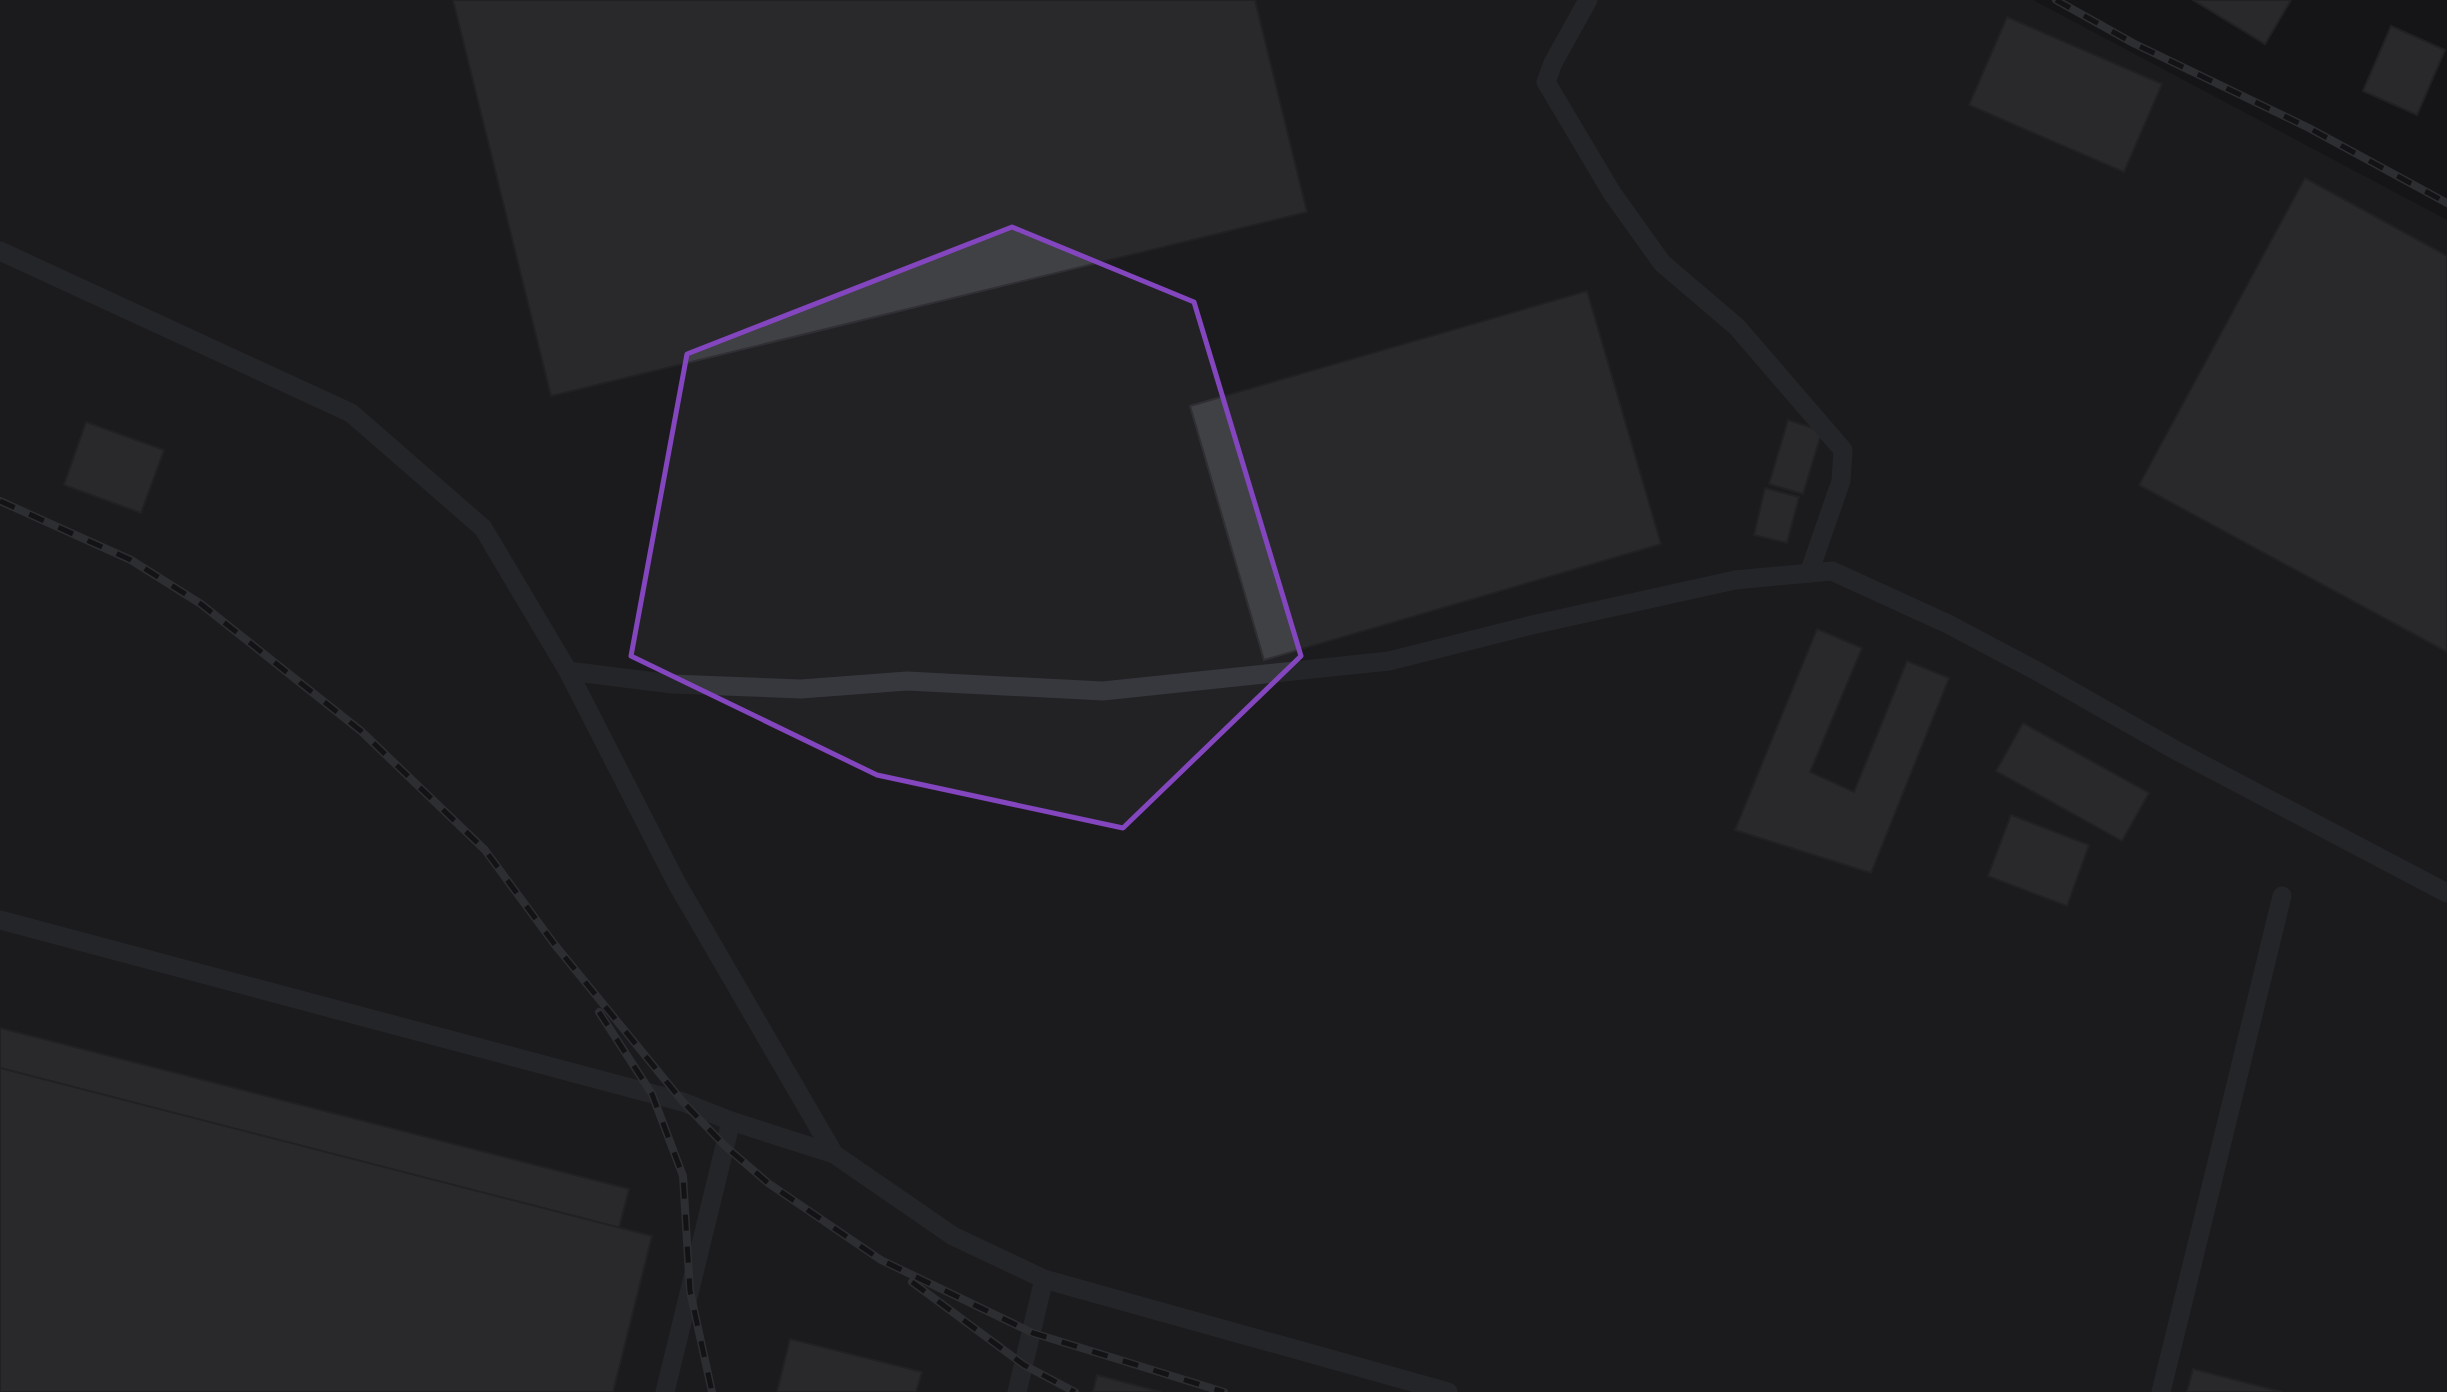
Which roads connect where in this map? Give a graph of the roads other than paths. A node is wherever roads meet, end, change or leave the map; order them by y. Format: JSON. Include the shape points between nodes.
{"nodes":[{"id":1,"x":1588,"y":0,"type":"edge"},
{"id":2,"x":0,"y":251,"type":"edge"},
{"id":3,"x":1809,"y":573,"type":"junction"},
{"id":4,"x":568,"y":671,"type":"junction"},
{"id":5,"x":2447,"y":893,"type":"edge"},
{"id":6,"x":2282,"y":897,"type":"dead end"},
{"id":7,"x":0,"y":920,"type":"edge"},
{"id":8,"x":732,"y":1121,"type":"junction"},
{"id":9,"x":834,"y":1154,"type":"junction"},
{"id":10,"x":1044,"y":1279,"type":"junction"},
{"id":11,"x":665,"y":1392,"type":"edge"},
{"id":12,"x":1017,"y":1392,"type":"edge"},
{"id":13,"x":1448,"y":1392,"type":"edge"},
{"id":14,"x":2161,"y":1392,"type":"edge"}],
"edges":[{"from":1,"to":3,"type":"lane","via":[[1546,82],[1612,193],[1662,263],[1737,327],[1843,450],[1841,481]]},
{"from":2,"to":4,"type":"lane","via":[[351,413],[484,528]]},
{"from":3,"to":4,"type":"lane","via":[[1735,580],[1390,661],[1103,691],[907,681],[801,689],[672,684]]},
{"from":3,"to":5,"type":"lane","via":[[1832,571],[1948,624]]},
{"from":4,"to":9,"type":"lane","via":[[676,881]]},
{"from":6,"to":14,"type":"lane"},
{"from":7,"to":8,"type":"lane","via":[[683,1102]]},
{"from":8,"to":9,"type":"lane"},
{"from":8,"to":11,"type":"lane"},
{"from":9,"to":10,"type":"lane","via":[[953,1236]]},
{"from":10,"to":12,"type":"lane"},
{"from":10,"to":13,"type":"lane"}]}
